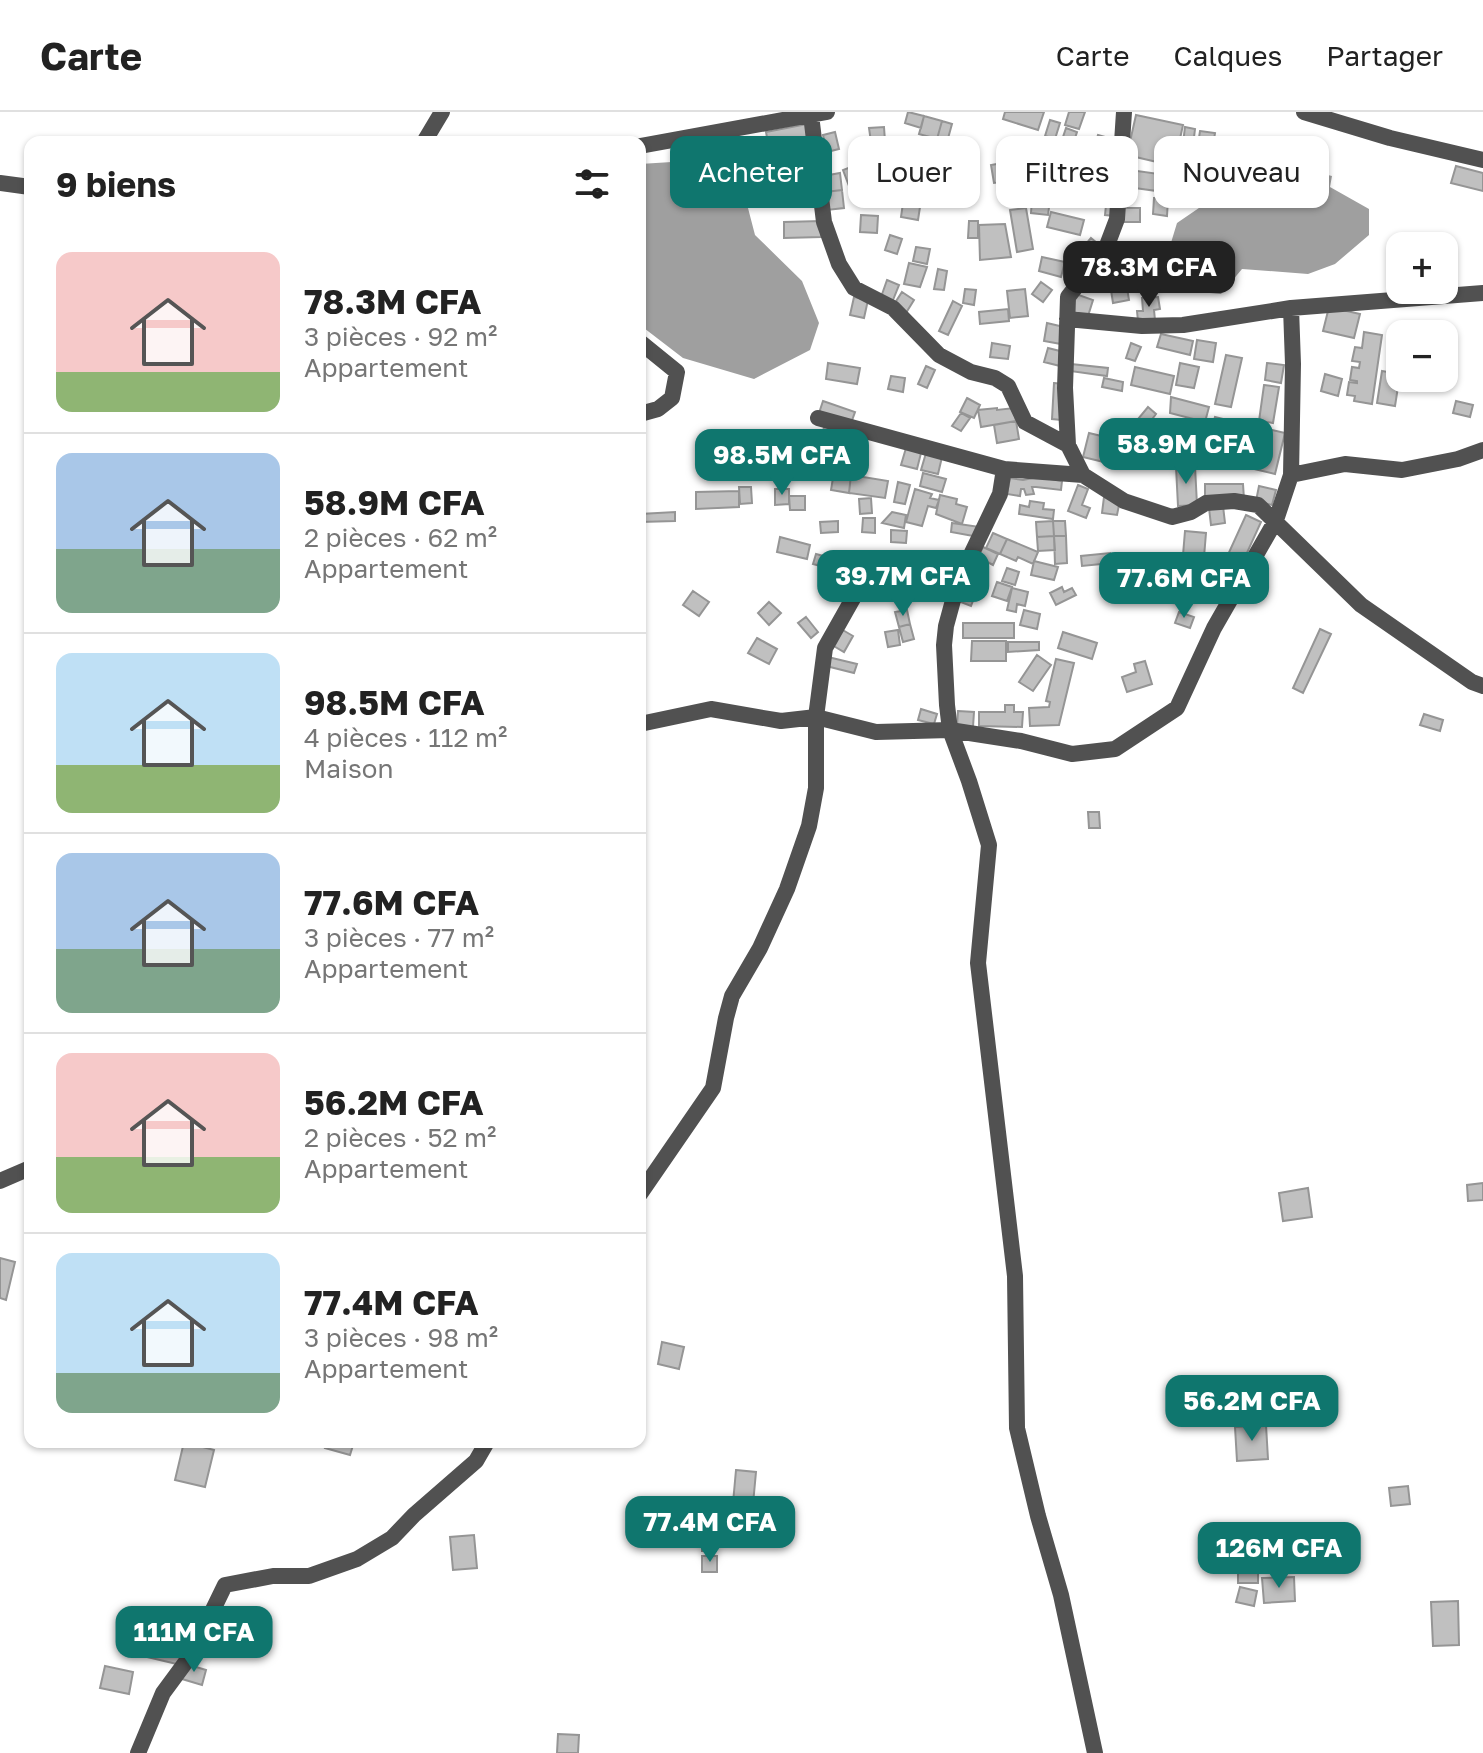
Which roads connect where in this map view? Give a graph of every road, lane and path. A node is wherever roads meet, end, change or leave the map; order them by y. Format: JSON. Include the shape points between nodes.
{"nodes":[{"id":1,"x":442,"y":112,"type":"edge"},
{"id":2,"x":1124,"y":112,"type":"edge"},
{"id":3,"x":1304,"y":112,"type":"edge"},
{"id":4,"x":819,"y":113,"type":"edge"},
{"id":5,"x":428,"y":136,"type":"edge"},
{"id":6,"x":646,"y":145,"type":"edge"},
{"id":7,"x":1483,"y":160,"type":"edge"},
{"id":8,"x":0,"y":183,"type":"edge"},
{"id":9,"x":24,"y":186,"type":"edge"},
{"id":10,"x":1483,"y":293,"type":"edge"},
{"id":11,"x":1291,"y":308,"type":"junction"},
{"id":12,"x":1067,"y":319,"type":"junction"},
{"id":13,"x":646,"y":347,"type":"edge"},
{"id":14,"x":646,"y":412,"type":"edge"},
{"id":15,"x":818,"y":418,"type":"dead end"},
{"id":16,"x":1068,"y":445,"type":"junction"},
{"id":17,"x":1483,"y":450,"type":"edge"},
{"id":18,"x":1004,"y":469,"type":"junction"},
{"id":19,"x":1083,"y":475,"type":"junction"},
{"id":20,"x":1291,"y":475,"type":"junction"},
{"id":21,"x":1276,"y":520,"type":"junction"},
{"id":22,"x":958,"y":582,"type":"junction"},
{"id":23,"x":1483,"y":686,"type":"edge"},
{"id":24,"x":816,"y":717,"type":"junction"},
{"id":25,"x":646,"y":723,"type":"edge"},
{"id":26,"x":950,"y":730,"type":"junction"},
{"id":27,"x":24,"y":1171,"type":"edge"},
{"id":28,"x":0,"y":1181,"type":"edge"},
{"id":29,"x":646,"y":1185,"type":"edge"},
{"id":30,"x":484,"y":1448,"type":"edge"},
{"id":31,"x":138,"y":1753,"type":"edge"},
{"id":32,"x":1095,"y":1753,"type":"edge"}],
"edges":[{"from":1,"to":5,"type":"street"},
{"from":2,"to":12,"type":"street","via":[[1117,219],[1106,248],[1068,297]]},
{"from":3,"to":7,"type":"street"},
{"from":4,"to":6,"type":"street"},
{"from":4,"to":16,"type":"street","via":[[824,222],[854,288],[893,308],[939,355],[1008,386],[1025,422]]},
{"from":8,"to":9,"type":"street"},
{"from":10,"to":11,"type":"street"},
{"from":11,"to":12,"type":"street","via":[[1183,325]]},
{"from":11,"to":20,"type":"street"},
{"from":12,"to":16,"type":"street"},
{"from":13,"to":14,"type":"street","via":[[677,372],[672,398]]},
{"from":15,"to":18,"type":"street"},
{"from":16,"to":19,"type":"street"},
{"from":17,"to":20,"type":"street","via":[[1402,470],[1345,464]]},
{"from":18,"to":19,"type":"street"},
{"from":18,"to":22,"type":"street","via":[[993,513]]},
{"from":19,"to":21,"type":"street","via":[[1124,501],[1172,517],[1206,503],[1234,501],[1258,505]]},
{"from":20,"to":21,"type":"street"},
{"from":21,"to":23,"type":"street","via":[[1361,605]]},
{"from":21,"to":26,"type":"street","via":[[1214,628],[1177,708],[1115,749],[1072,754]]},
{"from":22,"to":24,"type":"street","via":[[892,564],[860,586],[825,648]]},
{"from":22,"to":26,"type":"street","via":[[944,645]]},
{"from":24,"to":25,"type":"street","via":[[781,721],[711,709]]},
{"from":24,"to":26,"type":"street","via":[[876,732]]},
{"from":24,"to":29,"type":"street","via":[[816,788],[787,889],[732,996],[713,1088]]},
{"from":26,"to":32,"type":"street","via":[[989,845],[978,963],[1015,1276],[1017,1428]]},
{"from":27,"to":28,"type":"street"},
{"from":30,"to":31,"type":"street","via":[[392,1538],[357,1559],[309,1576],[225,1585],[191,1655],[163,1693]]}]}
